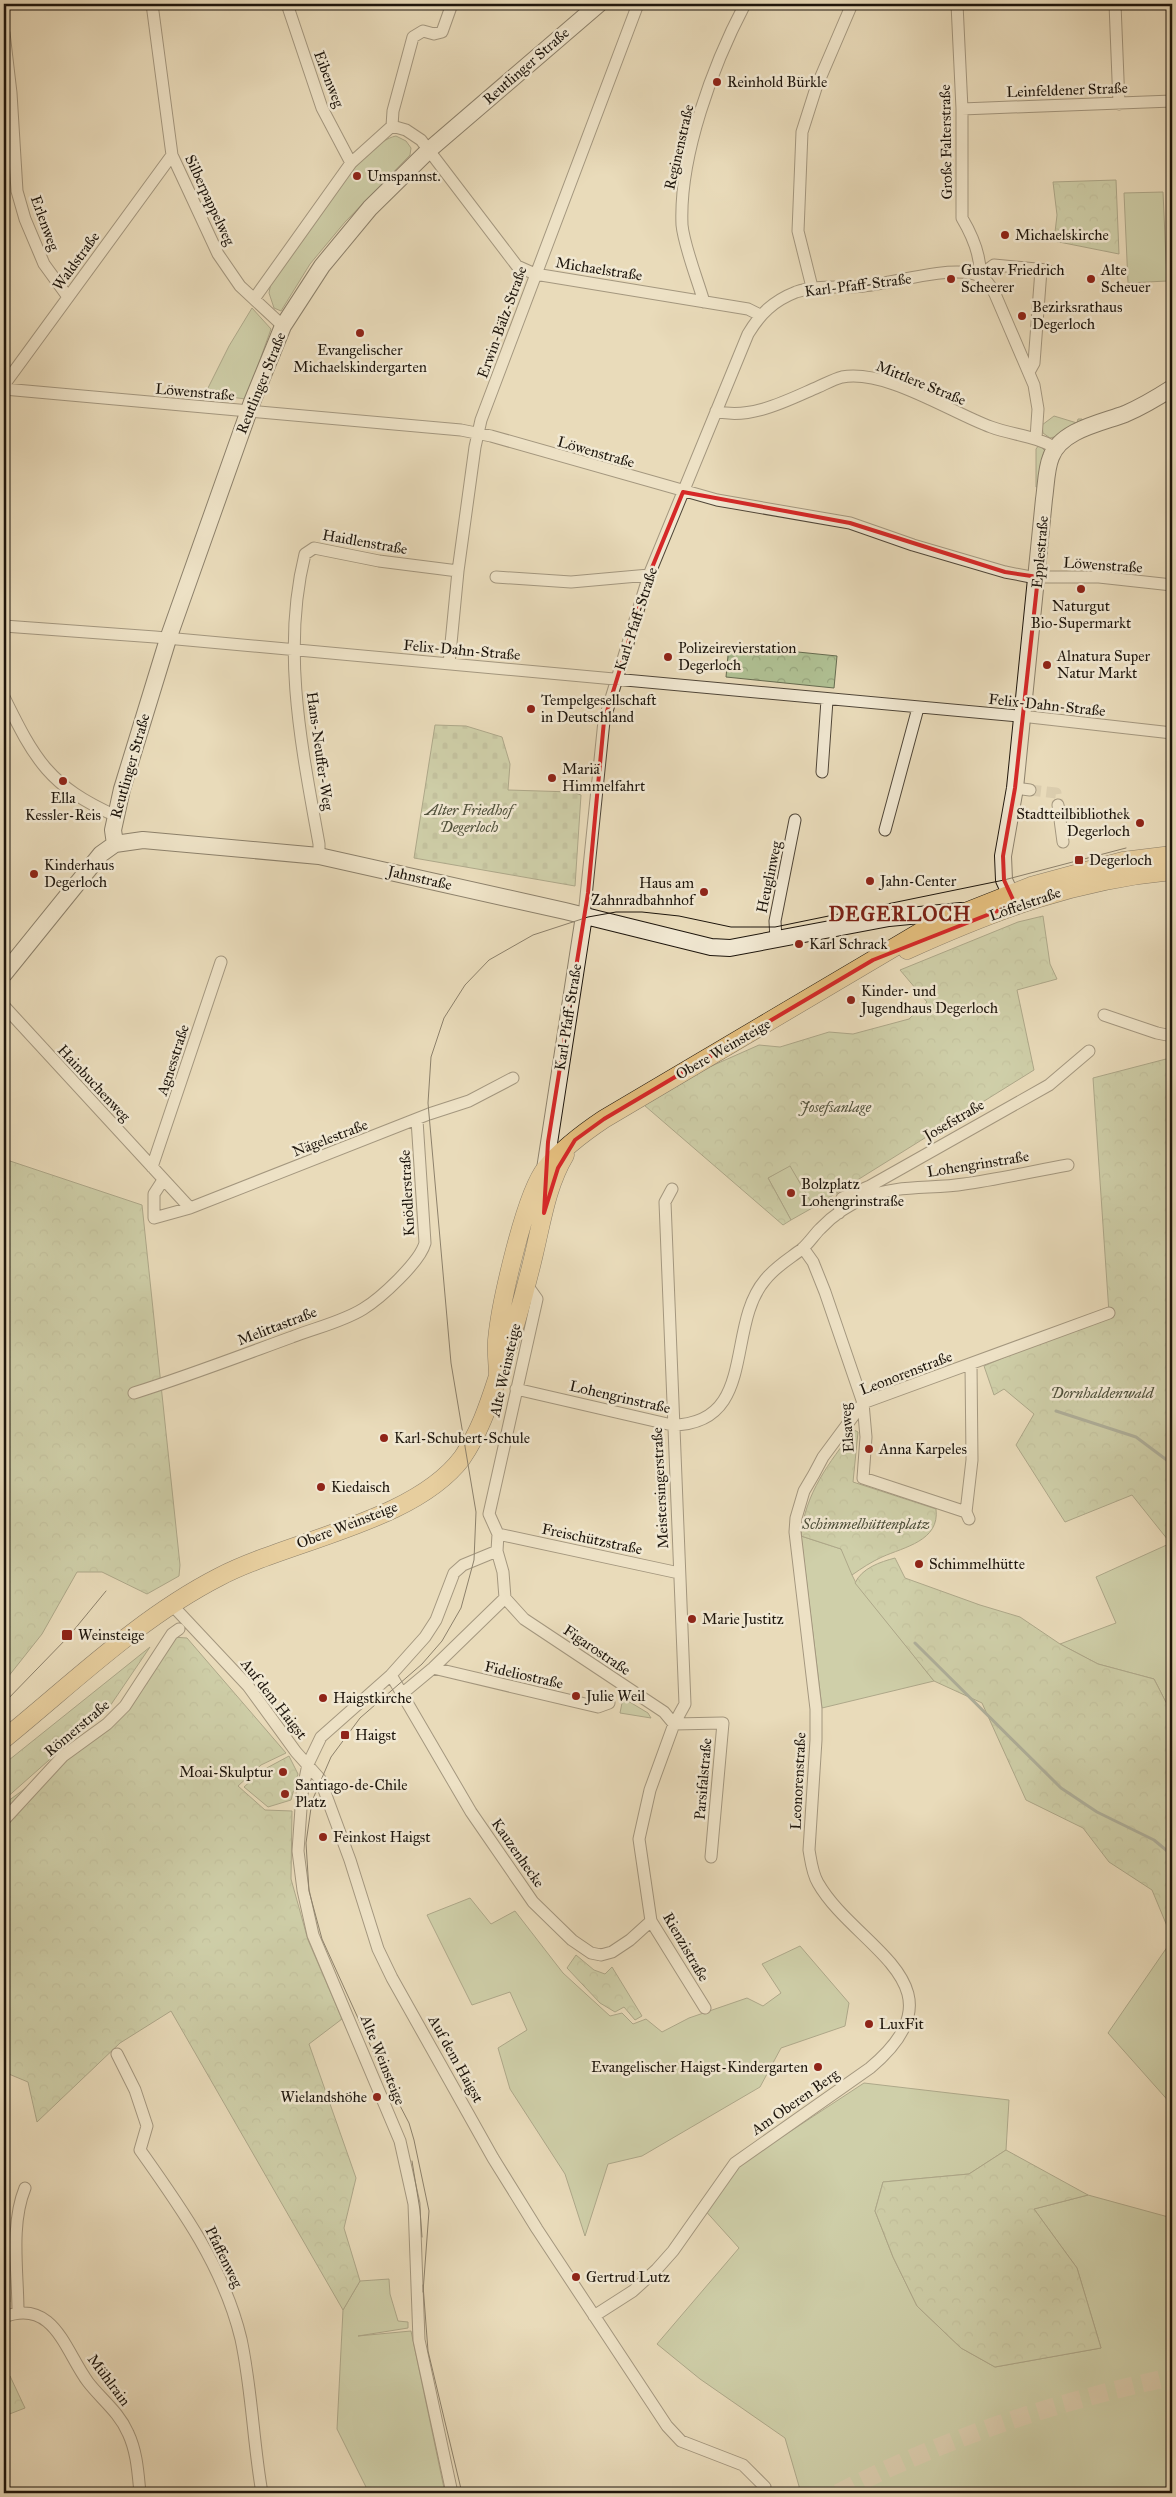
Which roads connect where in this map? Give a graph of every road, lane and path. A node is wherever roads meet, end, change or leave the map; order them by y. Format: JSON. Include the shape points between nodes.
{"nodes":[{"id":1,"x":152,"y":4,"type":"edge"},
{"id":2,"x":288,"y":4,"type":"edge"},
{"id":3,"x":452,"y":4,"type":"edge"},
{"id":4,"x":599,"y":4,"type":"edge"},
{"id":5,"x":638,"y":4,"type":"edge"},
{"id":6,"x":744,"y":4,"type":"edge"},
{"id":7,"x":852,"y":4,"type":"edge"},
{"id":8,"x":957,"y":4,"type":"edge"},
{"id":9,"x":1115,"y":4,"type":"edge"},
{"id":10,"x":4,"y":34,"type":"edge"},
{"id":11,"x":1172,"y":101,"type":"edge"},
{"id":12,"x":1119,"y":104,"type":"junction"},
{"id":13,"x":962,"y":109,"type":"junction"},
{"id":14,"x":392,"y":126,"type":"junction"},
{"id":15,"x":429,"y":150,"type":"junction"},
{"id":16,"x":172,"y":156,"type":"junction"},
{"id":17,"x":350,"y":163,"type":"junction"},
{"id":18,"x":535,"y":274,"type":"junction"},
{"id":19,"x":980,"y":275,"type":"junction"},
{"id":20,"x":812,"y":287,"type":"junction"},
{"id":21,"x":68,"y":297,"type":"junction"},
{"id":22,"x":254,"y":299,"type":"junction"},
{"id":23,"x":704,"y":302,"type":"junction"},
{"id":24,"x":760,"y":315,"type":"junction"},
{"id":25,"x":283,"y":326,"type":"junction"},
{"id":26,"x":1029,"y":372,"type":"junction"},
{"id":27,"x":4,"y":385,"type":"edge"},
{"id":28,"x":1172,"y":388,"type":"edge"},
{"id":29,"x":4,"y":389,"type":"edge"},
{"id":30,"x":716,"y":411,"type":"junction"},
{"id":31,"x":248,"y":412,"type":"junction"},
{"id":32,"x":478,"y":433,"type":"junction"},
{"id":33,"x":1036,"y":438,"type":"junction"},
{"id":34,"x":1056,"y":448,"type":"junction"},
{"id":35,"x":683,"y":492,"type":"junction"},
{"id":36,"x":458,"y":571,"type":"junction"},
{"id":37,"x":649,"y":575,"type":"junction"},
{"id":38,"x":496,"y":577,"type":"dead end"},
{"id":39,"x":1038,"y":577,"type":"junction"},
{"id":40,"x":1172,"y":585,"type":"edge"},
{"id":41,"x":4,"y":626,"type":"edge"},
{"id":42,"x":168,"y":639,"type":"junction"},
{"id":43,"x":293,"y":650,"type":"junction"},
{"id":44,"x":449,"y":664,"type":"junction"},
{"id":45,"x":616,"y":679,"type":"junction"},
{"id":46,"x":4,"y":697,"type":"edge"},
{"id":47,"x":828,"y":700,"type":"junction"},
{"id":48,"x":918,"y":708,"type":"junction"},
{"id":49,"x":1022,"y":716,"type":"junction"},
{"id":50,"x":1172,"y":733,"type":"edge"},
{"id":51,"x":822,"y":772,"type":"dead end"},
{"id":52,"x":1058,"y":805,"type":"tunnel mouth"},
{"id":53,"x":116,"y":816,"type":"junction"},
{"id":54,"x":796,"y":820,"type":"dead end"},
{"id":55,"x":885,"y":830,"type":"dead end"},
{"id":56,"x":1063,"y":842,"type":"dead end"},
{"id":57,"x":115,"y":844,"type":"junction"},
{"id":58,"x":1172,"y":855,"type":"edge"},
{"id":59,"x":318,"y":856,"type":"junction"},
{"id":60,"x":1172,"y":871,"type":"edge"},
{"id":61,"x":1012,"y":899,"type":"junction"},
{"id":62,"x":966,"y":911,"type":"junction"},
{"id":63,"x":584,"y":916,"type":"junction"},
{"id":64,"x":889,"y":918,"type":"junction"},
{"id":65,"x":906,"y":918,"type":"junction"},
{"id":66,"x":932,"y":925,"type":"junction"},
{"id":67,"x":954,"y":930,"type":"junction"},
{"id":68,"x":776,"y":940,"type":"junction"},
{"id":69,"x":898,"y":943,"type":"junction"},
{"id":70,"x":873,"y":960,"type":"junction"},
{"id":71,"x":221,"y":962,"type":"dead end"},
{"id":72,"x":4,"y":974,"type":"edge"},
{"id":73,"x":4,"y":1006,"type":"edge"},
{"id":74,"x":1104,"y":1015,"type":"dead end"},
{"id":75,"x":1172,"y":1036,"type":"edge"},
{"id":76,"x":1089,"y":1051,"type":"dead end"},
{"id":77,"x":513,"y":1078,"type":"dead end"},
{"id":78,"x":417,"y":1120,"type":"junction"},
{"id":79,"x":574,"y":1140,"type":"junction"},
{"id":80,"x":1068,"y":1164,"type":"dead end"},
{"id":81,"x":152,"y":1167,"type":"junction"},
{"id":82,"x":545,"y":1169,"type":"junction"},
{"id":83,"x":163,"y":1180,"type":"junction"},
{"id":84,"x":672,"y":1190,"type":"dead end"},
{"id":85,"x":190,"y":1208,"type":"junction"},
{"id":86,"x":544,"y":1213,"type":"junction"},
{"id":87,"x":839,"y":1213,"type":"junction"},
{"id":88,"x":804,"y":1248,"type":"junction"},
{"id":89,"x":415,"y":1261,"type":"joint"},
{"id":90,"x":528,"y":1285,"type":"junction"},
{"id":91,"x":1109,"y":1313,"type":"dead end"},
{"id":92,"x":971,"y":1364,"type":"junction"},
{"id":93,"x":498,"y":1378,"type":"junction"},
{"id":94,"x":516,"y":1389,"type":"junction"},
{"id":95,"x":134,"y":1393,"type":"dead end"},
{"id":96,"x":863,"y":1403,"type":"junction"},
{"id":97,"x":672,"y":1425,"type":"junction"},
{"id":98,"x":498,"y":1534,"type":"junction"},
{"id":99,"x":497,"y":1551,"type":"junction"},
{"id":100,"x":679,"y":1573,"type":"junction"},
{"id":101,"x":505,"y":1598,"type":"junction"},
{"id":102,"x":172,"y":1605,"type":"junction"},
{"id":103,"x":179,"y":1629,"type":"dead end"},
{"id":104,"x":432,"y":1668,"type":"junction"},
{"id":105,"x":391,"y":1675,"type":"junction"},
{"id":106,"x":403,"y":1693,"type":"junction"},
{"id":107,"x":609,"y":1703,"type":"dead end"},
{"id":108,"x":674,"y":1724,"type":"junction"},
{"id":109,"x":4,"y":1738,"type":"edge"},
{"id":110,"x":308,"y":1764,"type":"junction"},
{"id":111,"x":4,"y":1820,"type":"edge"},
{"id":112,"x":711,"y":1857,"type":"dead end"},
{"id":113,"x":829,"y":1898,"type":"joint"},
{"id":114,"x":651,"y":1922,"type":"junction"},
{"id":115,"x":705,"y":2008,"type":"dead end"},
{"id":116,"x":117,"y":2054,"type":"dead end"},
{"id":117,"x":25,"y":2188,"type":"dead end"},
{"id":118,"x":18,"y":2312,"type":"junction"},
{"id":119,"x":594,"y":2316,"type":"junction"},
{"id":120,"x":4,"y":2317,"type":"edge"},
{"id":121,"x":765,"y":2487,"type":"dead end"},
{"id":122,"x":140,"y":2493,"type":"edge"},
{"id":123,"x":262,"y":2493,"type":"edge"},
{"id":124,"x":452,"y":2493,"type":"edge"}],
"edges":[{"from":1,"to":16,"type":"street","name":"Silberpappelweg"},
{"from":2,"to":17,"type":"street","name":"Eibenweg","via":[[322,108]]},
{"from":3,"to":14,"type":"street","via":[[442,32],[423,31],[413,38],[393,111]]},
{"from":4,"to":15,"type":"street","name":"Reutlinger Straße"},
{"from":5,"to":18,"type":"street","name":"Erwin-Bälz-Straße"},
{"from":6,"to":23,"type":"street","name":"Reginenstraße","via":[[702,107],[682,187],[682,228]]},
{"from":7,"to":20,"type":"street","via":[[816,88],[802,132],[798,231]]},
{"from":8,"to":13,"type":"street","name":"Große Falterstraße"},
{"from":9,"to":12,"type":"street"},
{"from":10,"to":21,"type":"street","name":"Erlenweg","via":[[17,191],[44,264]]},
{"from":11,"to":12,"type":"street","name":"Leinfeldener Straße"},
{"from":12,"to":13,"type":"street","name":"Leinfeldener Straße"},
{"from":13,"to":19,"type":"street","name":"Große Falterstraße","via":[[962,218],[971,233],[981,264]]},
{"from":14,"to":15,"type":"street","name":"Michaelstraße","via":[[418,137]]},
{"from":14,"to":17,"type":"street"},
{"from":15,"to":18,"type":"street","name":"Michaelstraße","via":[[517,266]]},
{"from":15,"to":25,"type":"street","name":"Reutlinger Straße","via":[[356,224],[322,266]]},
{"from":16,"to":21,"type":"street","name":"Waldstraße"},
{"from":16,"to":22,"type":"street","name":"Silberpappelweg","via":[[218,254],[240,286]]},
{"from":17,"to":22,"type":"street"},
{"from":18,"to":23,"type":"street","name":"Michaelstraße"},
{"from":18,"to":32,"type":"street","name":"Erwin-Bälz-Straße"},
{"from":19,"to":20,"type":"street","name":"Karl-Pfaff-Straße","via":[[969,272],[862,287]]},
{"from":19,"to":26,"type":"street","via":[[995,294]]},
{"from":19,"to":26,"type":"street","via":[[994,265],[1044,270],[1034,363]]},
{"from":20,"to":24,"type":"street","name":"Karl-Pfaff-Straße","via":[[780,300]]},
{"from":21,"to":27,"type":"street","name":"Waldstraße"},
{"from":22,"to":25,"type":"street","name":"Silberpappelweg"},
{"from":23,"to":24,"type":"street","name":"Michaelstraße","via":[[748,309]]},
{"from":24,"to":30,"type":"street","name":"Karl-Pfaff-Straße","via":[[748,334]]},
{"from":25,"to":31,"type":"street","name":"Reutlinger Straße"},
{"from":26,"to":33,"type":"street","via":[[1038,409]]},
{"from":28,"to":34,"type":"street","via":[[1125,414],[1081,430]]},
{"from":29,"to":31,"type":"street","name":"Löwenstraße"},
{"from":30,"to":33,"type":"street","name":"Mittlere Straße","via":[[726,414],[774,406],[841,377],[863,376],[921,396],[992,428]]},
{"from":30,"to":35,"type":"street","name":"Karl-Pfaff-Straße"},
{"from":31,"to":32,"type":"street","name":"Löwenstraße"},
{"from":31,"to":42,"type":"street","name":"Reutlinger Straße"},
{"from":32,"to":35,"type":"street","name":"Löwenstraße"},
{"from":32,"to":36,"type":"street","name":"Erwin-Bälz-Straße"},
{"from":33,"to":34,"type":"street","name":"Mittlere Straße"},
{"from":34,"to":39,"type":"street","name":"Epplestraße","via":[[1047,475]]},
{"from":35,"to":37,"type":"street","name":"Karl-Pfaff-Straße"},
{"from":35,"to":39,"type":"street","name":"Löwenstraße","via":[[850,523],[1005,572]]},
{"from":36,"to":43,"type":"street","name":"Haidlenstraße","via":[[379,561],[314,548],[305,554],[302,567]]},
{"from":36,"to":44,"type":"street","name":"Erwin-Bälz-Straße"},
{"from":37,"to":38,"type":"street","via":[[571,582]]},
{"from":37,"to":45,"type":"street","name":"Karl-Pfaff-Straße"},
{"from":39,"to":40,"type":"street","name":"Löwenstraße","via":[[1099,577]]},
{"from":39,"to":49,"type":"street","name":"Epplestraße"},
{"from":41,"to":42,"type":"street","name":"Felix-Dahn-Straße"},
{"from":42,"to":43,"type":"street","name":"Felix-Dahn-Straße"},
{"from":42,"to":53,"type":"street","name":"Reutlinger Straße"},
{"from":43,"to":44,"type":"street","name":"Felix-Dahn-Straße"},
{"from":43,"to":59,"type":"street","name":"Hans-Neuffer-Weg","via":[[300,735],[319,844]]},
{"from":44,"to":45,"type":"street","name":"Felix-Dahn-Straße"},
{"from":45,"to":47,"type":"street","name":"Felix-Dahn-Straße"},
{"from":45,"to":63,"type":"street","name":"Karl-Pfaff-Straße","via":[[604,721]]},
{"from":46,"to":53,"type":"street","via":[[26,741],[50,774],[67,790]]},
{"from":47,"to":48,"type":"street","name":"Felix-Dahn-Straße"},
{"from":47,"to":51,"type":"street"},
{"from":48,"to":49,"type":"street","name":"Felix-Dahn-Straße"},
{"from":48,"to":55,"type":"street"},
{"from":49,"to":50,"type":"street","name":"Felix-Dahn-Straße"},
{"from":49,"to":61,"type":"street","name":"Epplestraße","via":[[1022,789],[1003,856],[1004,880]]},
{"from":52,"to":56,"type":"street"},
{"from":53,"to":57,"type":"street","name":"Reutlinger Straße"},
{"from":54,"to":68,"type":"street","name":"Heuglinweg","via":[[775,921]]},
{"from":57,"to":59,"type":"street","name":"Jahnstraße","via":[[167,841]]},
{"from":57,"to":72,"type":"street","via":[[88,867]]},
{"from":58,"to":61,"type":"main road","name":"Löffelstraße","via":[[1123,861],[1031,886]]},
{"from":59,"to":63,"type":"street","name":"Jahnstraße"},
{"from":60,"to":61,"type":"main road","name":"Löffelstraße"},
{"from":61,"to":62,"type":"main road","name":"Löffelstraße"},
{"from":61,"to":67,"type":"main road","name":"Löffelstraße"},
{"from":62,"to":65,"type":"street","name":"Jahnstraße"},
{"from":62,"to":66,"type":"main road","name":"Löffelstraße"},
{"from":63,"to":68,"type":"street","name":"Jahnstraße","via":[[711,946],[730,948]]},
{"from":63,"to":82,"type":"street","name":"Karl-Pfaff-Straße"},
{"from":64,"to":65,"type":"street","name":"Jahnstraße"},
{"from":64,"to":68,"type":"street","name":"Jahnstraße"},
{"from":64,"to":69,"type":"street"},
{"from":65,"to":66,"type":"street","name":"Jahnstraße"},
{"from":66,"to":67,"type":"street","name":"Jahnstraße"},
{"from":66,"to":69,"type":"main road","name":"Löffelstraße"},
{"from":67,"to":70,"type":"main road","name":"Löffelstraße"},
{"from":69,"to":70,"type":"main road","name":"Löffelstraße"},
{"from":70,"to":79,"type":"main road","name":"Obere Weinsteige","via":[[604,1118]]},
{"from":71,"to":81,"type":"street","name":"Agnesstraße"},
{"from":73,"to":81,"type":"street","name":"Hainbuchenweg"},
{"from":74,"to":75,"type":"street"},
{"from":76,"to":87,"type":"street","name":"Josefstraße","via":[[1049,1085],[870,1186],[842,1198]]},
{"from":77,"to":78,"type":"street","name":"Nägelestraße","via":[[469,1101]]},
{"from":78,"to":85,"type":"street","name":"Nägelestraße"},
{"from":78,"to":89,"type":"street","name":"Knödlerstraße","via":[[425,1243]]},
{"from":79,"to":82,"type":"main road","name":"Obere Weinsteige"},
{"from":79,"to":86,"type":"main road","name":"Obere Weinsteige","via":[[558,1168]]},
{"from":80,"to":87,"type":"street","name":"Lohengrinstraße","via":[[963,1184],[877,1193]]},
{"from":81,"to":83,"type":"street","name":"Hainbuchenweg"},
{"from":82,"to":86,"type":"main road"},
{"from":82,"to":93,"type":"main road","name":"Obere Weinsteige","via":[[524,1218],[513,1261],[497,1340]]},
{"from":83,"to":85,"type":"street","name":"Hainbuchenweg"},
{"from":83,"to":85,"type":"street","name":"Nägelestraße","via":[[154,1194],[154,1218]]},
{"from":84,"to":97,"type":"street","name":"Meistersingerstraße","via":[[665,1202]]},
{"from":86,"to":90,"type":"main road","name":"Obere Weinsteige"},
{"from":87,"to":88,"type":"street","name":"Lohengrinstraße","via":[[821,1227]]},
{"from":88,"to":96,"type":"street","name":"Elsaweg","via":[[825,1292]]},
{"from":88,"to":97,"type":"street","name":"Lohengrinstraße","via":[[776,1268],[751,1301],[739,1362],[726,1397],[706,1419]]},
{"from":89,"to":95,"type":"street","name":"Melittastraße","via":[[364,1309],[184,1378]]},
{"from":90,"to":93,"type":"main road","name":"Obere Weinsteige"},
{"from":90,"to":94,"type":"street","name":"Alte Weinsteige","via":[[536,1299]]},
{"from":91,"to":92,"type":"street","name":"Leonorenstraße"},
{"from":92,"to":96,"type":"street","name":"Leonorenstraße"},
{"from":92,"to":96,"type":"street","name":"Elsaweg","via":[[972,1460],[967,1515],[863,1478],[866,1437]]},
{"from":93,"to":102,"type":"main road","name":"Obere Weinsteige","via":[[472,1442],[455,1465],[427,1490],[381,1515],[227,1573]]},
{"from":94,"to":97,"type":"street","name":"Lohengrinstraße"},
{"from":94,"to":98,"type":"street","name":"Alte Weinsteige","via":[[489,1514]]},
{"from":96,"to":113,"type":"street","name":"Leonorenstraße","via":[[818,1465],[804,1492],[795,1532],[816,1708],[809,1850],[815,1877]]},
{"from":97,"to":100,"type":"street","name":"Meistersingerstraße"},
{"from":98,"to":99,"type":"street","name":"Alte Weinsteige"},
{"from":98,"to":100,"type":"street","name":"Freischützstraße"},
{"from":99,"to":101,"type":"street","name":"Alte Weinsteige"},
{"from":99,"to":105,"type":"street","name":"Alte Weinsteige","via":[[463,1565],[454,1573],[436,1620],[425,1638]]},
{"from":100,"to":108,"type":"street","name":"Meistersingerstraße","via":[[685,1704]]},
{"from":101,"to":104,"type":"street"},
{"from":101,"to":108,"type":"street","name":"Figarostraße","via":[[524,1619],[664,1712]]},
{"from":102,"to":109,"type":"main road","name":"Obere Weinsteige","via":[[135,1631]]},
{"from":102,"to":110,"type":"street","name":"Auf dem Haigst","via":[[248,1686]]},
{"from":103,"to":111,"type":"street","name":"Römerstraße","via":[[168,1640],[125,1706],[107,1724],[63,1756]]},
{"from":104,"to":106,"type":"street"},
{"from":104,"to":107,"type":"street","name":"Fideliostraße","via":[[598,1708]]},
{"from":105,"to":106,"type":"street"},
{"from":105,"to":110,"type":"street","name":"Alte Weinsteige","via":[[321,1737]]},
{"from":106,"to":114,"type":"street","name":"Kauzenhecke","via":[[471,1812],[533,1902],[572,1940],[591,1952],[604,1954],[630,1940]]},
{"from":108,"to":112,"type":"street","name":"Parsifalstraße","via":[[723,1723]]},
{"from":108,"to":114,"type":"street","name":"Rienzistraße","via":[[650,1790],[639,1839]]},
{"from":110,"to":119,"type":"street","name":"Auf dem Haigst","via":[[320,1779],[378,1948],[392,1978],[494,2158]]},
{"from":110,"to":124,"type":"street","name":"Alte Weinsteige","via":[[302,1794],[298,1851],[303,1890],[313,1935],[400,2140],[408,2171],[416,2231],[419,2340]]},
{"from":113,"to":119,"type":"street","name":"Am Oberen Berg","via":[[900,1971],[908,1997],[908,2018],[902,2035],[870,2068],[735,2163],[657,2269],[633,2291]]},
{"from":114,"to":115,"type":"street","name":"Rienzistraße"},
{"from":116,"to":123,"type":"street","name":"Pfaffenweg","via":[[135,2090],[147,2126],[140,2150],[208,2253],[231,2309],[246,2368]]},
{"from":117,"to":118,"type":"street","via":[[17,2220]]},
{"from":118,"to":120,"type":"street"},
{"from":118,"to":122,"type":"street","name":"Mühlrain","via":[[32,2314],[51,2324],[88,2382],[118,2415],[134,2448]]},
{"from":119,"to":121,"type":"street","name":"Auf dem Haigst","via":[[667,2426],[681,2441],[743,2465]]}]}
